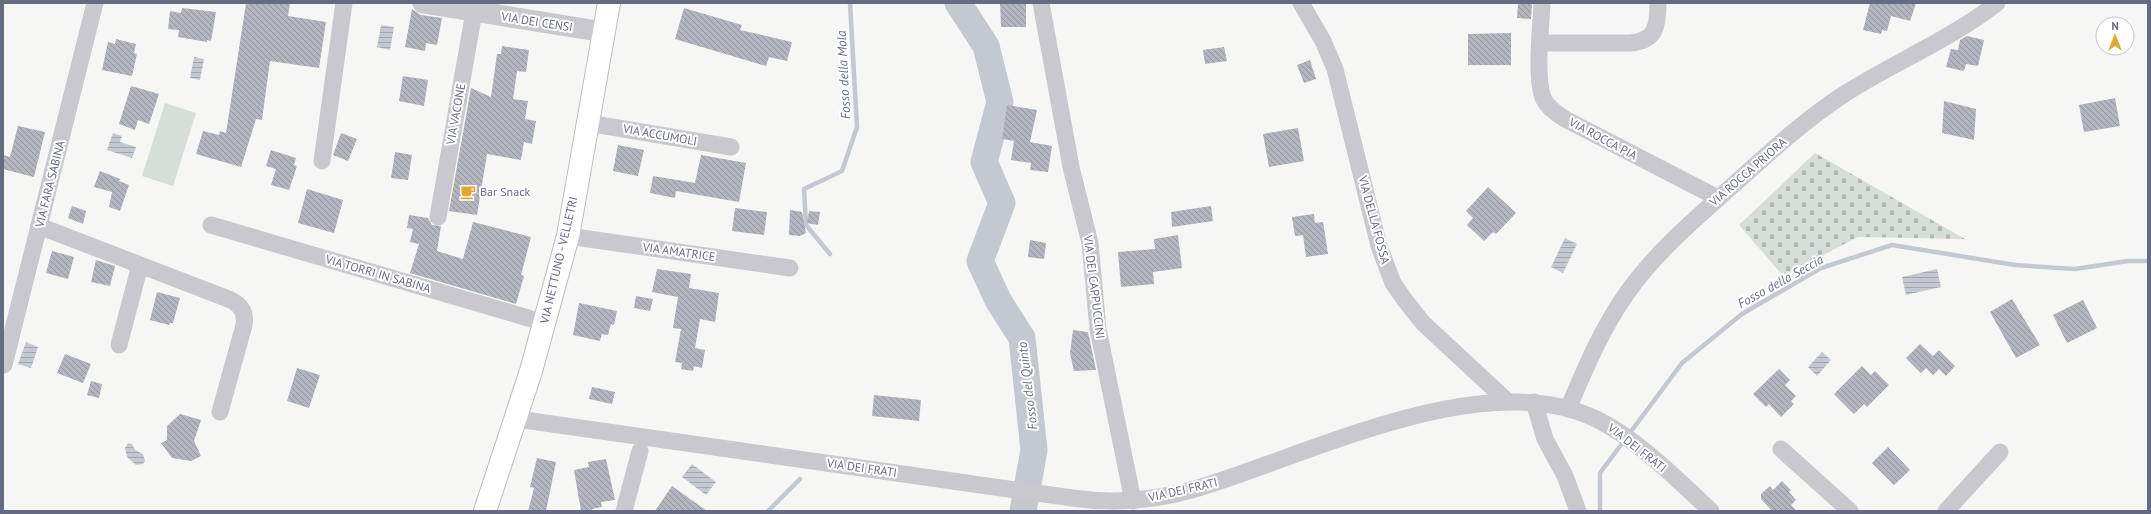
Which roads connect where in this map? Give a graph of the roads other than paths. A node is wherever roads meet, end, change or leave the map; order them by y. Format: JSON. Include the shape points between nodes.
{"nodes":[{"id":1,"x":95,"y":3,"type":"edge"},
{"id":2,"x":344,"y":3,"type":"edge"},
{"id":3,"x":424,"y":3,"type":"edge"},
{"id":4,"x":609,"y":3,"type":"edge"},
{"id":5,"x":1041,"y":3,"type":"edge"},
{"id":6,"x":1301,"y":3,"type":"edge"},
{"id":7,"x":1542,"y":3,"type":"edge"},
{"id":8,"x":1658,"y":3,"type":"edge"},
{"id":9,"x":1997,"y":3,"type":"edge"},
{"id":10,"x":474,"y":12,"type":"junction"},
{"id":11,"x":604,"y":32,"type":"junction"},
{"id":12,"x":1540,"y":43,"type":"junction"},
{"id":13,"x":588,"y":123,"type":"junction"},
{"id":14,"x":731,"y":147,"type":"dead end"},
{"id":15,"x":322,"y":161,"type":"dead end"},
{"id":16,"x":1718,"y":198,"type":"junction"},
{"id":17,"x":438,"y":217,"type":"dead end"},
{"id":18,"x":211,"y":225,"type":"dead end"},
{"id":19,"x":39,"y":226,"type":"junction"},
{"id":20,"x":568,"y":236,"type":"junction"},
{"id":21,"x":140,"y":265,"type":"junction"},
{"id":22,"x":790,"y":268,"type":"dead end"},
{"id":23,"x":545,"y":323,"type":"junction"},
{"id":24,"x":119,"y":345,"type":"dead end"},
{"id":25,"x":4,"y":365,"type":"edge"},
{"id":26,"x":1507,"y":401,"type":"junction"},
{"id":27,"x":1534,"y":402,"type":"junction"},
{"id":28,"x":1568,"y":409,"type":"junction"},
{"id":29,"x":220,"y":412,"type":"dead end"},
{"id":30,"x":517,"y":418,"type":"junction"},
{"id":31,"x":1781,"y":449,"type":"dead end"},
{"id":32,"x":640,"y":451,"type":"dead end"},
{"id":33,"x":2000,"y":452,"type":"dead end"},
{"id":34,"x":1133,"y":501,"type":"junction"},
{"id":35,"x":485,"y":511,"type":"edge"},
{"id":36,"x":624,"y":511,"type":"edge"},
{"id":37,"x":1578,"y":511,"type":"edge"},
{"id":38,"x":1711,"y":511,"type":"edge"},
{"id":39,"x":1850,"y":511,"type":"edge"},
{"id":40,"x":1946,"y":511,"type":"edge"}],
"edges":[{"from":1,"to":19,"type":"street","name":"VIA FARA SABINA"},
{"from":2,"to":15,"type":"street"},
{"from":3,"to":10,"type":"street","name":"VIA DEI CENSI"},
{"from":4,"to":11,"type":"main road","name":"VIA NETTUNO - VELLETRI"},
{"from":5,"to":34,"type":"street","name":"VIA DEI CAPPUCCINI","via":[[1071,167],[1090,243],[1098,329]]},
{"from":6,"to":26,"type":"street","name":"VIA DELLA FOSSA","via":[[1323,41],[1335,69],[1379,246],[1393,283],[1424,323]]},
{"from":7,"to":12,"type":"street","name":"VIA ROCCA PIA"},
{"from":8,"to":12,"type":"street","via":[[1654,31],[1650,38],[1644,41]]},
{"from":9,"to":16,"type":"street","name":"VIA ROCCA PRIORA","via":[[1826,107],[1801,125]]},
{"from":10,"to":11,"type":"street","name":"VIA DEI CENSI"},
{"from":10,"to":17,"type":"street","name":"VIA VACONE"},
{"from":11,"to":13,"type":"main road","name":"VIA NETTUNO - VELLETRI"},
{"from":12,"to":16,"type":"street","name":"VIA ROCCA PIA","via":[[1541,89],[1544,99],[1554,111]]},
{"from":13,"to":14,"type":"street","name":"VIA ACCUMOLI"},
{"from":13,"to":20,"type":"main road","name":"VIA NETTUNO - VELLETRI"},
{"from":16,"to":28,"type":"street","name":"VIA ROCCA PRIORA","via":[[1668,244],[1628,292],[1600,339]]},
{"from":18,"to":23,"type":"street","name":"VIA TORRI IN SABINA"},
{"from":19,"to":21,"type":"street"},
{"from":19,"to":25,"type":"street","name":"VIA FARA SABINA"},
{"from":20,"to":22,"type":"street","name":"VIA AMATRICE"},
{"from":20,"to":23,"type":"main road","name":"VIA NETTUNO - VELLETRI"},
{"from":21,"to":24,"type":"street"},
{"from":21,"to":29,"type":"street","via":[[231,300],[242,309],[244,325]]},
{"from":23,"to":30,"type":"main road","name":"VIA NETTUNO - VELLETRI"},
{"from":26,"to":27,"type":"street","name":"VIA DEI FRATI"},
{"from":26,"to":34,"type":"street","name":"VIA DEI FRATI","via":[[1469,404],[1423,414],[1195,490]]},
{"from":27,"to":28,"type":"street","name":"VIA DEI FRATI"},
{"from":27,"to":37,"type":"street","via":[[1542,432],[1565,476]]},
{"from":28,"to":38,"type":"street","name":"VIA DEI FRATI","via":[[1592,416],[1618,432]]},
{"from":30,"to":34,"type":"street","name":"VIA DEI FRATI","via":[[1086,500]]},
{"from":30,"to":35,"type":"main road","name":"VIA NETTUNO - VELLETRI"},
{"from":31,"to":39,"type":"street"},
{"from":32,"to":36,"type":"street"},
{"from":33,"to":40,"type":"street"}]}
